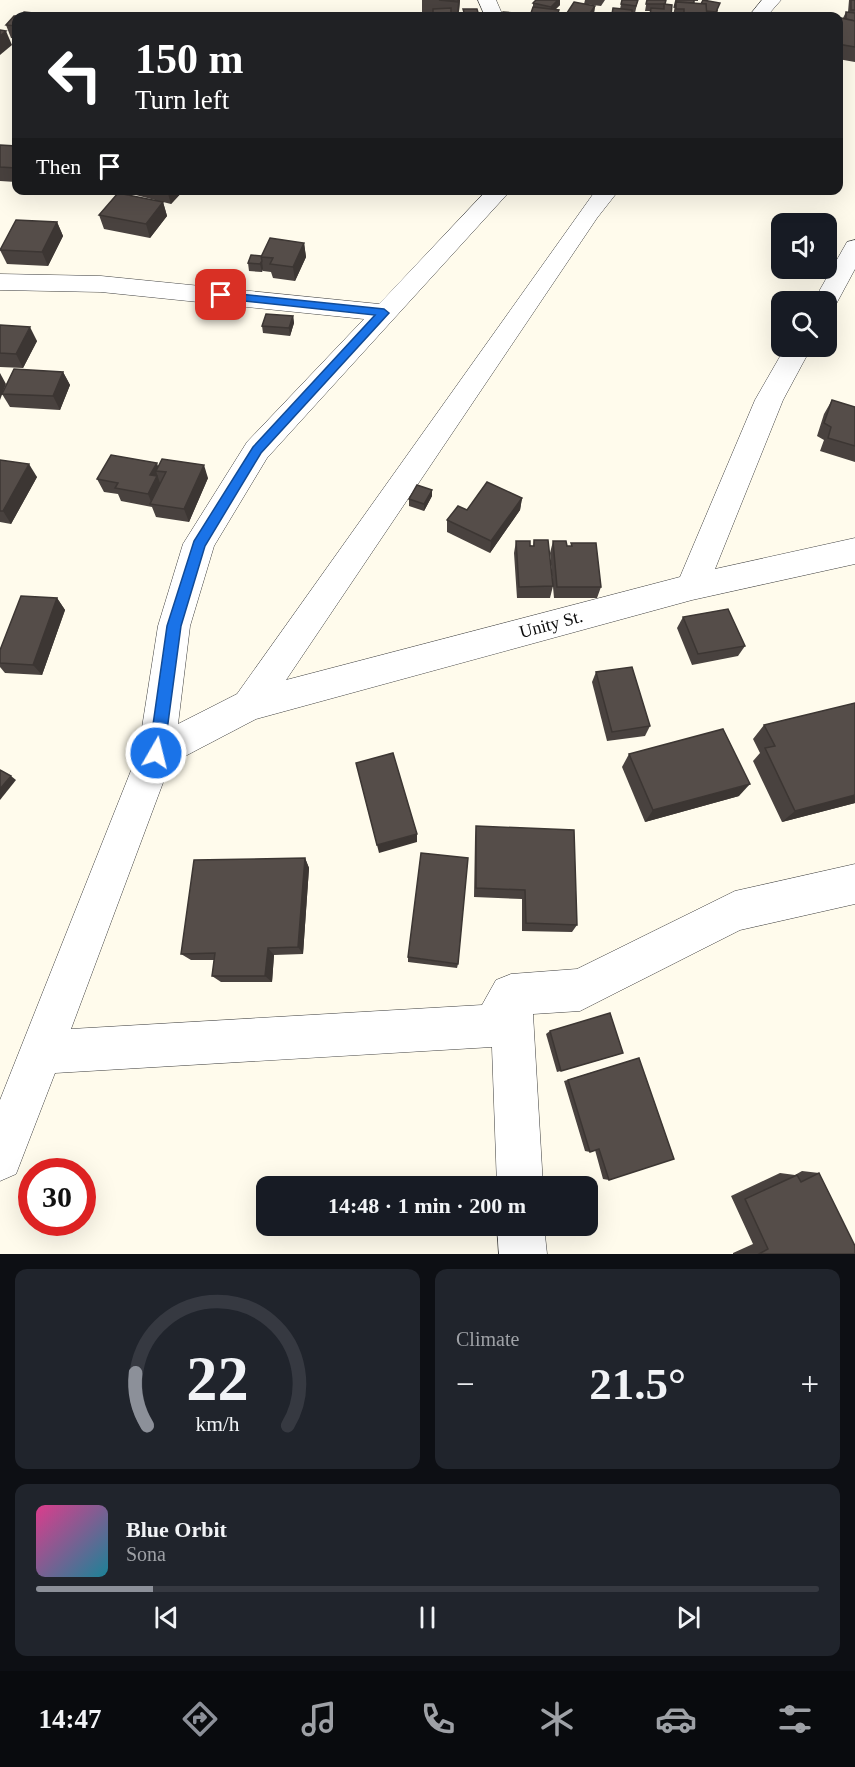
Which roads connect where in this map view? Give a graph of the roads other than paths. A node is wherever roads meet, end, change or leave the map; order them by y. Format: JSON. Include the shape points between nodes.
{"nodes":[{"id":1,"x":772,"y":0,"type":"edge"},
{"id":2,"x":762,"y":12,"type":"edge"},
{"id":3,"x":495,"y":195,"type":"edge"},
{"id":4,"x":604,"y":195,"type":"edge"},
{"id":5,"x":855,"y":248,"type":"edge"},
{"id":6,"x":2,"y":285,"type":"edge"},
{"id":7,"x":831,"y":291,"type":"edge"},
{"id":8,"x":384,"y":313,"type":"junction"},
{"id":9,"x":793,"y":357,"type":"edge"},
{"id":10,"x":855,"y":551,"type":"edge"},
{"id":11,"x":692,"y":587,"type":"junction"},
{"id":12,"x":249,"y":705,"type":"junction"},
{"id":13,"x":156,"y":753,"type":"junction"},
{"id":14,"x":855,"y":884,"type":"edge"},
{"id":15,"x":511,"y":995,"type":"junction"},
{"id":16,"x":41,"y":1052,"type":"junction"},
{"id":17,"x":0,"y":1158,"type":"edge"},
{"id":18,"x":520,"y":1176,"type":"edge"},
{"id":19,"x":522,"y":1236,"type":"edge"},
{"id":20,"x":523,"y":1254,"type":"edge"}],
"edges":[{"from":1,"to":2,"type":"street"},
{"from":3,"to":8,"type":"street"},
{"from":4,"to":12,"type":"street"},
{"from":5,"to":7,"type":"street"},
{"from":6,"to":8,"type":"street","via":[[101,284]]},
{"from":8,"to":13,"type":"street","via":[[257,450],[199,544],[174,626]]},
{"from":9,"to":11,"type":"street","via":[[769,400]]},
{"from":10,"to":11,"type":"street","name":"Unity St."},
{"from":11,"to":12,"type":"street","name":"Unity St."},
{"from":12,"to":13,"type":"street","name":"Unity St."},
{"from":13,"to":16,"type":"street"},
{"from":14,"to":15,"type":"street","via":[[735,911],[580,990]]},
{"from":15,"to":16,"type":"street","via":[[494,1026]]},
{"from":15,"to":18,"type":"street"},
{"from":16,"to":17,"type":"street"},
{"from":19,"to":20,"type":"street"}]}
